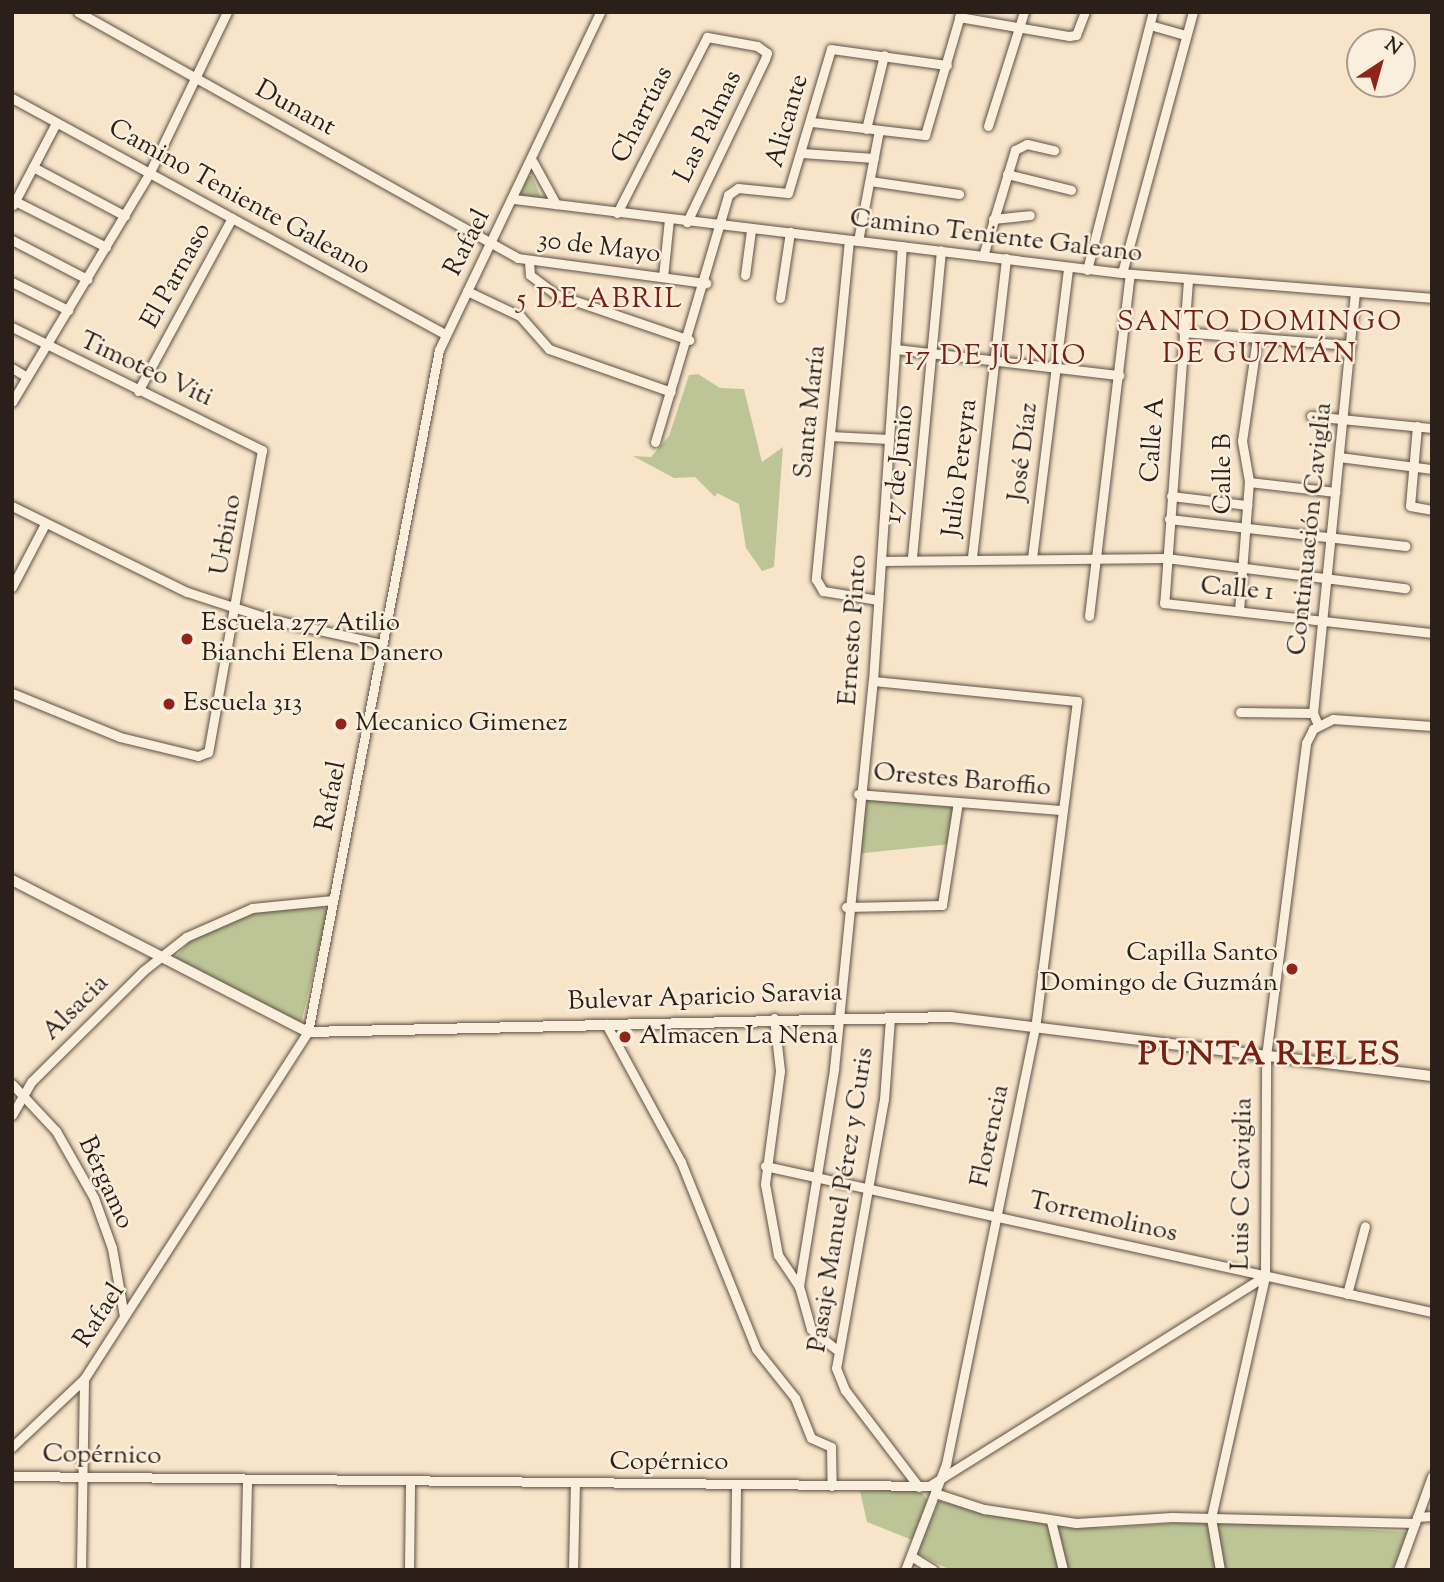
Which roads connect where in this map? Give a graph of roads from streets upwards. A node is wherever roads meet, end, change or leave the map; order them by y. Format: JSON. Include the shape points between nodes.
{"nodes":[{"id":1,"x":78,"y":12,"type":"edge"},
{"id":2,"x":227,"y":12,"type":"edge"},
{"id":3,"x":600,"y":12,"type":"edge"},
{"id":4,"x":1024,"y":12,"type":"edge"},
{"id":5,"x":1086,"y":12,"type":"edge"},
{"id":6,"x":1153,"y":12,"type":"edge"},
{"id":7,"x":1193,"y":12,"type":"edge"},
{"id":8,"x":960,"y":15,"type":"edge"},
{"id":9,"x":1150,"y":25,"type":"junction"},
{"id":10,"x":1019,"y":28,"type":"junction"},
{"id":11,"x":1185,"y":34,"type":"junction"},
{"id":12,"x":765,"y":51,"type":"joint"},
{"id":13,"x":884,"y":55,"type":"junction"},
{"id":14,"x":947,"y":65,"type":"junction"},
{"id":15,"x":197,"y":78,"type":"junction"},
{"id":16,"x":12,"y":98,"type":"edge"},
{"id":17,"x":812,"y":122,"type":"junction"},
{"id":18,"x":56,"y":123,"type":"junction"},
{"id":19,"x":988,"y":126,"type":"dead end"},
{"id":20,"x":866,"y":129,"type":"junction"},
{"id":21,"x":879,"y":131,"type":"junction"},
{"id":22,"x":1054,"y":150,"type":"dead end"},
{"id":23,"x":802,"y":153,"type":"junction"},
{"id":24,"x":874,"y":158,"type":"junction"},
{"id":25,"x":533,"y":162,"type":"junction"},
{"id":26,"x":33,"y":167,"type":"junction"},
{"id":27,"x":149,"y":174,"type":"junction"},
{"id":28,"x":1006,"y":174,"type":"junction"},
{"id":29,"x":870,"y":181,"type":"junction"},
{"id":30,"x":12,"y":182,"type":"edge"},
{"id":31,"x":22,"y":188,"type":"junction"},
{"id":32,"x":1071,"y":190,"type":"dead end"},
{"id":33,"x":959,"y":194,"type":"dead end"},
{"id":34,"x":514,"y":199,"type":"junction"},
{"id":35,"x":14,"y":203,"type":"edge"},
{"id":36,"x":557,"y":205,"type":"junction"},
{"id":37,"x":617,"y":213,"type":"junction"},
{"id":38,"x":1030,"y":215,"type":"dead end"},
{"id":39,"x":125,"y":216,"type":"junction"},
{"id":40,"x":232,"y":218,"type":"junction"},
{"id":41,"x":669,"y":219,"type":"junction"},
{"id":42,"x":993,"y":219,"type":"junction"},
{"id":43,"x":688,"y":222,"type":"junction"},
{"id":44,"x":719,"y":226,"type":"junction"},
{"id":45,"x":751,"y":230,"type":"junction"},
{"id":46,"x":790,"y":232,"type":"junction"},
{"id":47,"x":12,"y":240,"type":"edge"},
{"id":48,"x":854,"y":241,"type":"junction"},
{"id":49,"x":491,"y":242,"type":"junction"},
{"id":50,"x":902,"y":246,"type":"junction"},
{"id":51,"x":106,"y":247,"type":"junction"},
{"id":52,"x":941,"y":250,"type":"junction"},
{"id":53,"x":984,"y":256,"type":"junction"},
{"id":54,"x":1006,"y":258,"type":"junction"},
{"id":55,"x":529,"y":261,"type":"junction"},
{"id":56,"x":1068,"y":268,"type":"junction"},
{"id":57,"x":1087,"y":270,"type":"junction"},
{"id":58,"x":1126,"y":274,"type":"junction"},
{"id":59,"x":745,"y":275,"type":"dead end"},
{"id":60,"x":663,"y":277,"type":"junction"},
{"id":61,"x":87,"y":279,"type":"junction"},
{"id":62,"x":1188,"y":280,"type":"junction"},
{"id":63,"x":12,"y":282,"type":"edge"},
{"id":64,"x":706,"y":283,"type":"junction"},
{"id":65,"x":467,"y":292,"type":"junction"},
{"id":66,"x":1355,"y":294,"type":"junction"},
{"id":67,"x":780,"y":298,"type":"dead end"},
{"id":68,"x":1432,"y":298,"type":"edge"},
{"id":69,"x":68,"y":310,"type":"junction"},
{"id":70,"x":12,"y":327,"type":"edge"},
{"id":71,"x":1183,"y":332,"type":"junction"},
{"id":72,"x":445,"y":334,"type":"junction"},
{"id":73,"x":1257,"y":338,"type":"junction"},
{"id":74,"x":689,"y":340,"type":"junction"},
{"id":75,"x":46,"y":345,"type":"junction"},
{"id":76,"x":1350,"y":345,"type":"junction"},
{"id":77,"x":896,"y":349,"type":"junction"},
{"id":78,"x":932,"y":353,"type":"junction"},
{"id":79,"x":995,"y":359,"type":"junction"},
{"id":80,"x":1056,"y":365,"type":"junction"},
{"id":81,"x":12,"y":368,"type":"edge"},
{"id":82,"x":1119,"y":374,"type":"junction"},
{"id":83,"x":27,"y":377,"type":"junction"},
{"id":84,"x":138,"y":391,"type":"junction"},
{"id":85,"x":671,"y":392,"type":"junction"},
{"id":86,"x":12,"y":402,"type":"edge"},
{"id":87,"x":1311,"y":416,"type":"dead end"},
{"id":88,"x":1343,"y":419,"type":"junction"},
{"id":89,"x":1417,"y":426,"type":"junction"},
{"id":90,"x":1432,"y":428,"type":"edge"},
{"id":91,"x":830,"y":436,"type":"junction"},
{"id":92,"x":889,"y":439,"type":"junction"},
{"id":93,"x":655,"y":442,"type":"dead end"},
{"id":94,"x":262,"y":450,"type":"joint"},
{"id":95,"x":1339,"y":457,"type":"junction"},
{"id":96,"x":1414,"y":467,"type":"junction"},
{"id":97,"x":1432,"y":470,"type":"edge"},
{"id":98,"x":1249,"y":482,"type":"junction"},
{"id":99,"x":1335,"y":492,"type":"junction"},
{"id":100,"x":1171,"y":496,"type":"junction"},
{"id":101,"x":1247,"y":505,"type":"junction"},
{"id":102,"x":12,"y":506,"type":"edge"},
{"id":103,"x":1432,"y":510,"type":"edge"},
{"id":104,"x":1169,"y":520,"type":"junction"},
{"id":105,"x":45,"y":524,"type":"junction"},
{"id":106,"x":1245,"y":528,"type":"junction"},
{"id":107,"x":1331,"y":538,"type":"junction"},
{"id":108,"x":1405,"y":546,"type":"dead end"},
{"id":109,"x":912,"y":557,"type":"junction"},
{"id":110,"x":972,"y":557,"type":"junction"},
{"id":111,"x":1032,"y":558,"type":"junction"},
{"id":112,"x":1096,"y":558,"type":"junction"},
{"id":113,"x":1166,"y":558,"type":"junction"},
{"id":114,"x":881,"y":561,"type":"junction"},
{"id":115,"x":1243,"y":568,"type":"junction"},
{"id":116,"x":1327,"y":578,"type":"junction"},
{"id":117,"x":12,"y":587,"type":"edge"},
{"id":118,"x":1405,"y":588,"type":"dead end"},
{"id":119,"x":878,"y":600,"type":"junction"},
{"id":120,"x":1164,"y":603,"type":"joint"},
{"id":121,"x":235,"y":609,"type":"junction"},
{"id":122,"x":1239,"y":611,"type":"junction"},
{"id":123,"x":1089,"y":616,"type":"dead end"},
{"id":124,"x":1323,"y":619,"type":"junction"},
{"id":125,"x":1432,"y":633,"type":"edge"},
{"id":126,"x":382,"y":644,"type":"junction"},
{"id":127,"x":873,"y":681,"type":"junction"},
{"id":128,"x":12,"y":693,"type":"edge"},
{"id":129,"x":1240,"y":712,"type":"dead end"},
{"id":130,"x":1313,"y":713,"type":"junction"},
{"id":131,"x":1318,"y":725,"type":"junction"},
{"id":132,"x":1432,"y":726,"type":"edge"},
{"id":133,"x":858,"y":794,"type":"junction"},
{"id":134,"x":958,"y":802,"type":"junction"},
{"id":135,"x":1062,"y":810,"type":"junction"},
{"id":136,"x":12,"y":880,"type":"edge"},
{"id":137,"x":333,"y":900,"type":"junction"},
{"id":138,"x":846,"y":907,"type":"junction"},
{"id":139,"x":160,"y":957,"type":"junction"},
{"id":140,"x":838,"y":1017,"type":"junction"},
{"id":141,"x":774,"y":1018,"type":"junction"},
{"id":142,"x":890,"y":1018,"type":"junction"},
{"id":143,"x":606,"y":1024,"type":"junction"},
{"id":144,"x":1035,"y":1027,"type":"junction"},
{"id":145,"x":309,"y":1032,"type":"junction"},
{"id":146,"x":1266,"y":1056,"type":"junction"},
{"id":147,"x":1432,"y":1076,"type":"edge"},
{"id":148,"x":13,"y":1084,"type":"edge"},
{"id":149,"x":24,"y":1092,"type":"junction"},
{"id":150,"x":12,"y":1115,"type":"edge"},
{"id":151,"x":765,"y":1166,"type":"junction"},
{"id":152,"x":815,"y":1176,"type":"junction"},
{"id":153,"x":869,"y":1188,"type":"junction"},
{"id":154,"x":996,"y":1216,"type":"junction"},
{"id":155,"x":1365,"y":1226,"type":"dead end"},
{"id":156,"x":1265,"y":1276,"type":"junction"},
{"id":157,"x":799,"y":1286,"type":"junction"},
{"id":158,"x":1347,"y":1294,"type":"junction"},
{"id":159,"x":1432,"y":1312,"type":"edge"},
{"id":160,"x":124,"y":1318,"type":"junction"},
{"id":161,"x":838,"y":1351,"type":"junction"},
{"id":162,"x":84,"y":1378,"type":"junction"},
{"id":163,"x":12,"y":1447,"type":"edge"},
{"id":164,"x":12,"y":1476,"type":"edge"},
{"id":165,"x":83,"y":1476,"type":"junction"},
{"id":166,"x":1432,"y":1476,"type":"edge"},
{"id":167,"x":247,"y":1479,"type":"junction"},
{"id":168,"x":410,"y":1482,"type":"junction"},
{"id":169,"x":575,"y":1484,"type":"junction"},
{"id":170,"x":736,"y":1484,"type":"junction"},
{"id":171,"x":832,"y":1486,"type":"junction"},
{"id":172,"x":919,"y":1487,"type":"junction"},
{"id":173,"x":937,"y":1489,"type":"junction"},
{"id":174,"x":1432,"y":1516,"type":"edge"},
{"id":175,"x":1211,"y":1518,"type":"junction"},
{"id":176,"x":1416,"y":1520,"type":"junction"},
{"id":177,"x":1051,"y":1521,"type":"junction"},
{"id":178,"x":911,"y":1556,"type":"junction"},
{"id":179,"x":81,"y":1570,"type":"edge"},
{"id":180,"x":245,"y":1570,"type":"edge"},
{"id":181,"x":409,"y":1570,"type":"edge"},
{"id":182,"x":573,"y":1570,"type":"edge"},
{"id":183,"x":735,"y":1570,"type":"edge"},
{"id":184,"x":905,"y":1570,"type":"edge"},
{"id":185,"x":933,"y":1570,"type":"edge"},
{"id":186,"x":1063,"y":1570,"type":"edge"},
{"id":187,"x":1220,"y":1570,"type":"edge"},
{"id":188,"x":1398,"y":1570,"type":"edge"}],
"edges":[{"from":1,"to":15,"type":"street","name":"Dunant"},
{"from":2,"to":15,"type":"street"},
{"from":3,"to":25,"type":"street","name":"Rafael"},
{"from":4,"to":10,"type":"street"},
{"from":5,"to":10,"type":"street","via":[[1076,35]]},
{"from":6,"to":9,"type":"street"},
{"from":7,"to":11,"type":"street"},
{"from":8,"to":10,"type":"street"},
{"from":8,"to":14,"type":"street"},
{"from":9,"to":11,"type":"street"},
{"from":9,"to":57,"type":"street"},
{"from":10,"to":19,"type":"street"},
{"from":11,"to":58,"type":"street"},
{"from":12,"to":37,"type":"street","name":"Charrúas","via":[[707,37]]},
{"from":12,"to":43,"type":"street","name":"Las Palmas"},
{"from":13,"to":14,"type":"street"},
{"from":13,"to":17,"type":"street","name":"Alicante","via":[[831,49]]},
{"from":13,"to":20,"type":"street"},
{"from":14,"to":21,"type":"street","via":[[925,135]]},
{"from":15,"to":27,"type":"street"},
{"from":15,"to":49,"type":"street","name":"Dunant"},
{"from":16,"to":18,"type":"street","name":"Camino Teniente Galeano"},
{"from":17,"to":20,"type":"street"},
{"from":17,"to":23,"type":"street","name":"Alicante"},
{"from":18,"to":26,"type":"street"},
{"from":18,"to":27,"type":"street","name":"Camino Teniente Galeano"},
{"from":20,"to":21,"type":"street"},
{"from":21,"to":24,"type":"street","name":"Santa María"},
{"from":22,"to":28,"type":"street","via":[[1022,145]]},
{"from":23,"to":24,"type":"street"},
{"from":23,"to":44,"type":"street","name":"Alicante","via":[[788,193],[732,189]]},
{"from":24,"to":29,"type":"street","name":"Santa María"},
{"from":25,"to":34,"type":"street","name":"Rafael"},
{"from":25,"to":36,"type":"street"},
{"from":26,"to":31,"type":"street"},
{"from":26,"to":39,"type":"street"},
{"from":27,"to":39,"type":"street"},
{"from":27,"to":40,"type":"street","name":"Camino Teniente Galeano"},
{"from":28,"to":32,"type":"street"},
{"from":28,"to":42,"type":"street"},
{"from":29,"to":33,"type":"street"},
{"from":29,"to":48,"type":"street","name":"Santa María"},
{"from":30,"to":31,"type":"street"},
{"from":31,"to":35,"type":"street"},
{"from":34,"to":36,"type":"street","name":"Camino Teniente Galeano"},
{"from":34,"to":49,"type":"street","name":"Rafael"},
{"from":35,"to":51,"type":"street"},
{"from":36,"to":37,"type":"street","name":"Camino Teniente Galeano"},
{"from":37,"to":41,"type":"street","name":"Camino Teniente Galeano"},
{"from":38,"to":42,"type":"street"},
{"from":39,"to":51,"type":"street"},
{"from":40,"to":72,"type":"street","name":"Camino Teniente Galeano"},
{"from":40,"to":84,"type":"street","name":"El Parnaso"},
{"from":41,"to":43,"type":"street","name":"Camino Teniente Galeano"},
{"from":41,"to":60,"type":"street"},
{"from":42,"to":53,"type":"street"},
{"from":43,"to":44,"type":"street","name":"Camino Teniente Galeano"},
{"from":44,"to":45,"type":"street","name":"Camino Teniente Galeano"},
{"from":44,"to":64,"type":"street"},
{"from":45,"to":46,"type":"street","name":"Camino Teniente Galeano"},
{"from":45,"to":59,"type":"street"},
{"from":46,"to":48,"type":"street","name":"Camino Teniente Galeano"},
{"from":46,"to":67,"type":"street"},
{"from":47,"to":61,"type":"street"},
{"from":48,"to":50,"type":"street","name":"Camino Teniente Galeano"},
{"from":48,"to":91,"type":"street","name":"Santa María"},
{"from":49,"to":55,"type":"street","name":"30 de Mayo"},
{"from":49,"to":65,"type":"street","name":"Rafael"},
{"from":50,"to":52,"type":"street","name":"Camino Teniente Galeano"},
{"from":50,"to":77,"type":"street","name":"Ernesto Pinto"},
{"from":51,"to":61,"type":"street"},
{"from":52,"to":53,"type":"street","name":"Camino Teniente Galeano"},
{"from":52,"to":78,"type":"street","name":"17 de Junio"},
{"from":53,"to":54,"type":"street","name":"Camino Teniente Galeano"},
{"from":54,"to":56,"type":"street","name":"Camino Teniente Galeano"},
{"from":54,"to":79,"type":"street","name":"Julio Pereyra"},
{"from":55,"to":60,"type":"street","name":"30 de Mayo"},
{"from":55,"to":74,"type":"street","via":[[530,275],[555,294]]},
{"from":56,"to":57,"type":"street","name":"Camino Teniente Galeano"},
{"from":56,"to":80,"type":"street","name":"José Díaz"},
{"from":57,"to":58,"type":"street","name":"Camino Teniente Galeano"},
{"from":58,"to":62,"type":"street","name":"Camino Teniente Galeano"},
{"from":58,"to":82,"type":"street"},
{"from":60,"to":64,"type":"street","name":"30 de Mayo"},
{"from":61,"to":69,"type":"street"},
{"from":62,"to":66,"type":"street","name":"Camino Teniente Galeano"},
{"from":62,"to":71,"type":"street","name":"Calle A"},
{"from":63,"to":69,"type":"street"},
{"from":64,"to":74,"type":"street"},
{"from":65,"to":72,"type":"street","name":"Rafael"},
{"from":65,"to":85,"type":"street","via":[[520,316],[549,349]]},
{"from":66,"to":68,"type":"street","name":"Camino Teniente Galeano"},
{"from":66,"to":76,"type":"street","name":"Continuación Caviglia"},
{"from":69,"to":75,"type":"street"},
{"from":70,"to":75,"type":"street","name":"Timoteo Viti"},
{"from":71,"to":73,"type":"street"},
{"from":71,"to":100,"type":"street","name":"Calle A"},
{"from":72,"to":126,"type":"street","name":"Rafael"},
{"from":73,"to":76,"type":"street"},
{"from":73,"to":98,"type":"street","name":"Calle B","via":[[1242,441]]},
{"from":74,"to":85,"type":"street"},
{"from":75,"to":83,"type":"street"},
{"from":75,"to":84,"type":"street","name":"Timoteo Viti"},
{"from":76,"to":88,"type":"street","name":"Continuación Caviglia"},
{"from":77,"to":78,"type":"street"},
{"from":77,"to":92,"type":"street","name":"Ernesto Pinto"},
{"from":78,"to":79,"type":"street"},
{"from":78,"to":109,"type":"street","name":"17 de Junio"},
{"from":79,"to":80,"type":"street"},
{"from":79,"to":110,"type":"street","name":"Julio Pereyra"},
{"from":80,"to":82,"type":"street"},
{"from":80,"to":111,"type":"street","name":"José Díaz"},
{"from":81,"to":83,"type":"street"},
{"from":82,"to":112,"type":"street"},
{"from":83,"to":86,"type":"street"},
{"from":84,"to":94,"type":"street","name":"Timoteo Viti"},
{"from":85,"to":93,"type":"street"},
{"from":87,"to":88,"type":"street"},
{"from":88,"to":89,"type":"street"},
{"from":88,"to":95,"type":"street","name":"Continuación Caviglia"},
{"from":89,"to":90,"type":"street"},
{"from":89,"to":96,"type":"street"},
{"from":91,"to":92,"type":"street"},
{"from":91,"to":119,"type":"street","name":"Santa María","via":[[819,588]]},
{"from":92,"to":114,"type":"street","name":"Ernesto Pinto"},
{"from":94,"to":121,"type":"street","name":"Urbino"},
{"from":95,"to":96,"type":"street"},
{"from":95,"to":99,"type":"street","name":"Continuación Caviglia"},
{"from":96,"to":97,"type":"street"},
{"from":96,"to":103,"type":"street","via":[[1410,506]]},
{"from":98,"to":99,"type":"street"},
{"from":98,"to":101,"type":"street","name":"Calle B"},
{"from":99,"to":107,"type":"street","name":"Continuación Caviglia"},
{"from":100,"to":101,"type":"street"},
{"from":100,"to":104,"type":"street","name":"Calle A"},
{"from":101,"to":106,"type":"street","name":"Calle B"},
{"from":102,"to":105,"type":"street"},
{"from":104,"to":106,"type":"street"},
{"from":104,"to":113,"type":"street","name":"Calle A"},
{"from":105,"to":117,"type":"street"},
{"from":105,"to":121,"type":"street"},
{"from":106,"to":107,"type":"street"},
{"from":106,"to":115,"type":"street","name":"Calle B"},
{"from":107,"to":108,"type":"street"},
{"from":107,"to":116,"type":"street","name":"Continuación Caviglia"},
{"from":109,"to":110,"type":"street"},
{"from":109,"to":114,"type":"street"},
{"from":110,"to":111,"type":"street"},
{"from":111,"to":112,"type":"street"},
{"from":112,"to":113,"type":"street"},
{"from":112,"to":123,"type":"street"},
{"from":113,"to":115,"type":"street"},
{"from":113,"to":120,"type":"street","name":"Calle A"},
{"from":114,"to":119,"type":"street","name":"Ernesto Pinto"},
{"from":115,"to":116,"type":"street"},
{"from":115,"to":122,"type":"street","name":"Calle B"},
{"from":116,"to":118,"type":"street"},
{"from":116,"to":124,"type":"street","name":"Continuación Caviglia"},
{"from":119,"to":127,"type":"street","name":"Ernesto Pinto"},
{"from":120,"to":122,"type":"street","name":"Calle 1"},
{"from":121,"to":126,"type":"street"},
{"from":121,"to":128,"type":"street","name":"Urbino","via":[[208,752],[198,757],[120,737]]},
{"from":122,"to":124,"type":"street","name":"Calle 1"},
{"from":124,"to":125,"type":"street","name":"Calle 1"},
{"from":124,"to":130,"type":"street","name":"Continuación Caviglia"},
{"from":126,"to":137,"type":"street","name":"Rafael"},
{"from":127,"to":133,"type":"street","name":"Ernesto Pinto"},
{"from":127,"to":135,"type":"street","name":"Florencia","via":[[1077,701]]},
{"from":129,"to":130,"type":"street"},
{"from":130,"to":131,"type":"street","name":"Continuación Caviglia"},
{"from":131,"to":132,"type":"street","via":[[1339,719]]},
{"from":131,"to":146,"type":"street","name":"Luis C Caviglia","via":[[1306,743]]},
{"from":133,"to":134,"type":"street","name":"Orestes Baroffio"},
{"from":133,"to":138,"type":"street","name":"Ernesto Pinto"},
{"from":134,"to":135,"type":"street","name":"Orestes Baroffio"},
{"from":134,"to":138,"type":"street","via":[[942,905]]},
{"from":135,"to":144,"type":"street","name":"Florencia"},
{"from":136,"to":139,"type":"street","name":"Bulevar Aparicio Saravia"},
{"from":137,"to":139,"type":"street","name":"Alsacia","via":[[268,905],[227,916]]},
{"from":137,"to":145,"type":"street","name":"Rafael"},
{"from":138,"to":140,"type":"street","name":"Ernesto Pinto"},
{"from":139,"to":145,"type":"street","name":"Bulevar Aparicio Saravia"},
{"from":139,"to":149,"type":"street","name":"Alsacia"},
{"from":140,"to":141,"type":"street","name":"Bulevar Aparicio Saravia"},
{"from":140,"to":142,"type":"street","name":"Bulevar Aparicio Saravia"},
{"from":140,"to":152,"type":"street","name":"Ernesto Pinto"},
{"from":141,"to":143,"type":"street","name":"Bulevar Aparicio Saravia"},
{"from":141,"to":151,"type":"street","via":[[780,1071]]},
{"from":142,"to":144,"type":"street","name":"Bulevar Aparicio Saravia"},
{"from":142,"to":153,"type":"street","name":"Pasaje Manuel Pérez y Curis"},
{"from":143,"to":145,"type":"street","name":"Bulevar Aparicio Saravia"},
{"from":143,"to":171,"type":"street","via":[[681,1162],[756,1349],[795,1398],[811,1438],[831,1447]]},
{"from":144,"to":146,"type":"street","name":"Bulevar Aparicio Saravia"},
{"from":144,"to":154,"type":"street","name":"Florencia"},
{"from":145,"to":160,"type":"street","name":"Rafael"},
{"from":146,"to":147,"type":"street","name":"Bulevar Aparicio Saravia"},
{"from":146,"to":156,"type":"street","name":"Luis C Caviglia"},
{"from":148,"to":149,"type":"street","name":"Bérgamo"},
{"from":149,"to":150,"type":"street","name":"Alsacia"},
{"from":149,"to":160,"type":"street","name":"Bérgamo","via":[[60,1137],[94,1198],[112,1248]]},
{"from":151,"to":152,"type":"street","name":"Torremolinos"},
{"from":151,"to":157,"type":"street","via":[[778,1255]]},
{"from":152,"to":153,"type":"street","name":"Torremolinos"},
{"from":152,"to":157,"type":"street","name":"Ernesto Pinto"},
{"from":153,"to":154,"type":"street","name":"Torremolinos"},
{"from":153,"to":161,"type":"street","name":"Pasaje Manuel Pérez y Curis"},
{"from":154,"to":156,"type":"street","name":"Torremolinos"},
{"from":154,"to":173,"type":"street","name":"Florencia"},
{"from":155,"to":158,"type":"street"},
{"from":156,"to":158,"type":"street","name":"Torremolinos"},
{"from":156,"to":173,"type":"street","name":"Copérnico"},
{"from":156,"to":175,"type":"street","name":"Luis C Caviglia"},
{"from":157,"to":161,"type":"street","via":[[811,1329]]},
{"from":158,"to":159,"type":"street","name":"Torremolinos"},
{"from":160,"to":162,"type":"street","name":"Rafael"},
{"from":161,"to":172,"type":"street","name":"Pasaje Manuel Pérez y Curis","via":[[839,1382]]},
{"from":162,"to":163,"type":"street","name":"Rafael"},
{"from":162,"to":165,"type":"street"},
{"from":164,"to":165,"type":"street","name":"Copérnico"},
{"from":165,"to":167,"type":"street","name":"Copérnico"},
{"from":165,"to":179,"type":"street"},
{"from":166,"to":176,"type":"street"},
{"from":167,"to":168,"type":"street","name":"Copérnico"},
{"from":167,"to":180,"type":"street"},
{"from":168,"to":169,"type":"street","name":"Copérnico"},
{"from":168,"to":181,"type":"street"},
{"from":169,"to":170,"type":"street","name":"Copérnico"},
{"from":169,"to":182,"type":"street"},
{"from":170,"to":171,"type":"street","name":"Copérnico"},
{"from":170,"to":183,"type":"street"},
{"from":171,"to":172,"type":"street","name":"Copérnico"},
{"from":172,"to":173,"type":"street","name":"Copérnico"},
{"from":173,"to":177,"type":"street"},
{"from":173,"to":178,"type":"street","name":"Florencia"},
{"from":174,"to":176,"type":"street"},
{"from":175,"to":176,"type":"street"},
{"from":175,"to":177,"type":"street"},
{"from":175,"to":187,"type":"street"},
{"from":176,"to":188,"type":"street"},
{"from":177,"to":186,"type":"street"},
{"from":178,"to":184,"type":"street","name":"Florencia"},
{"from":178,"to":185,"type":"street"}]}
